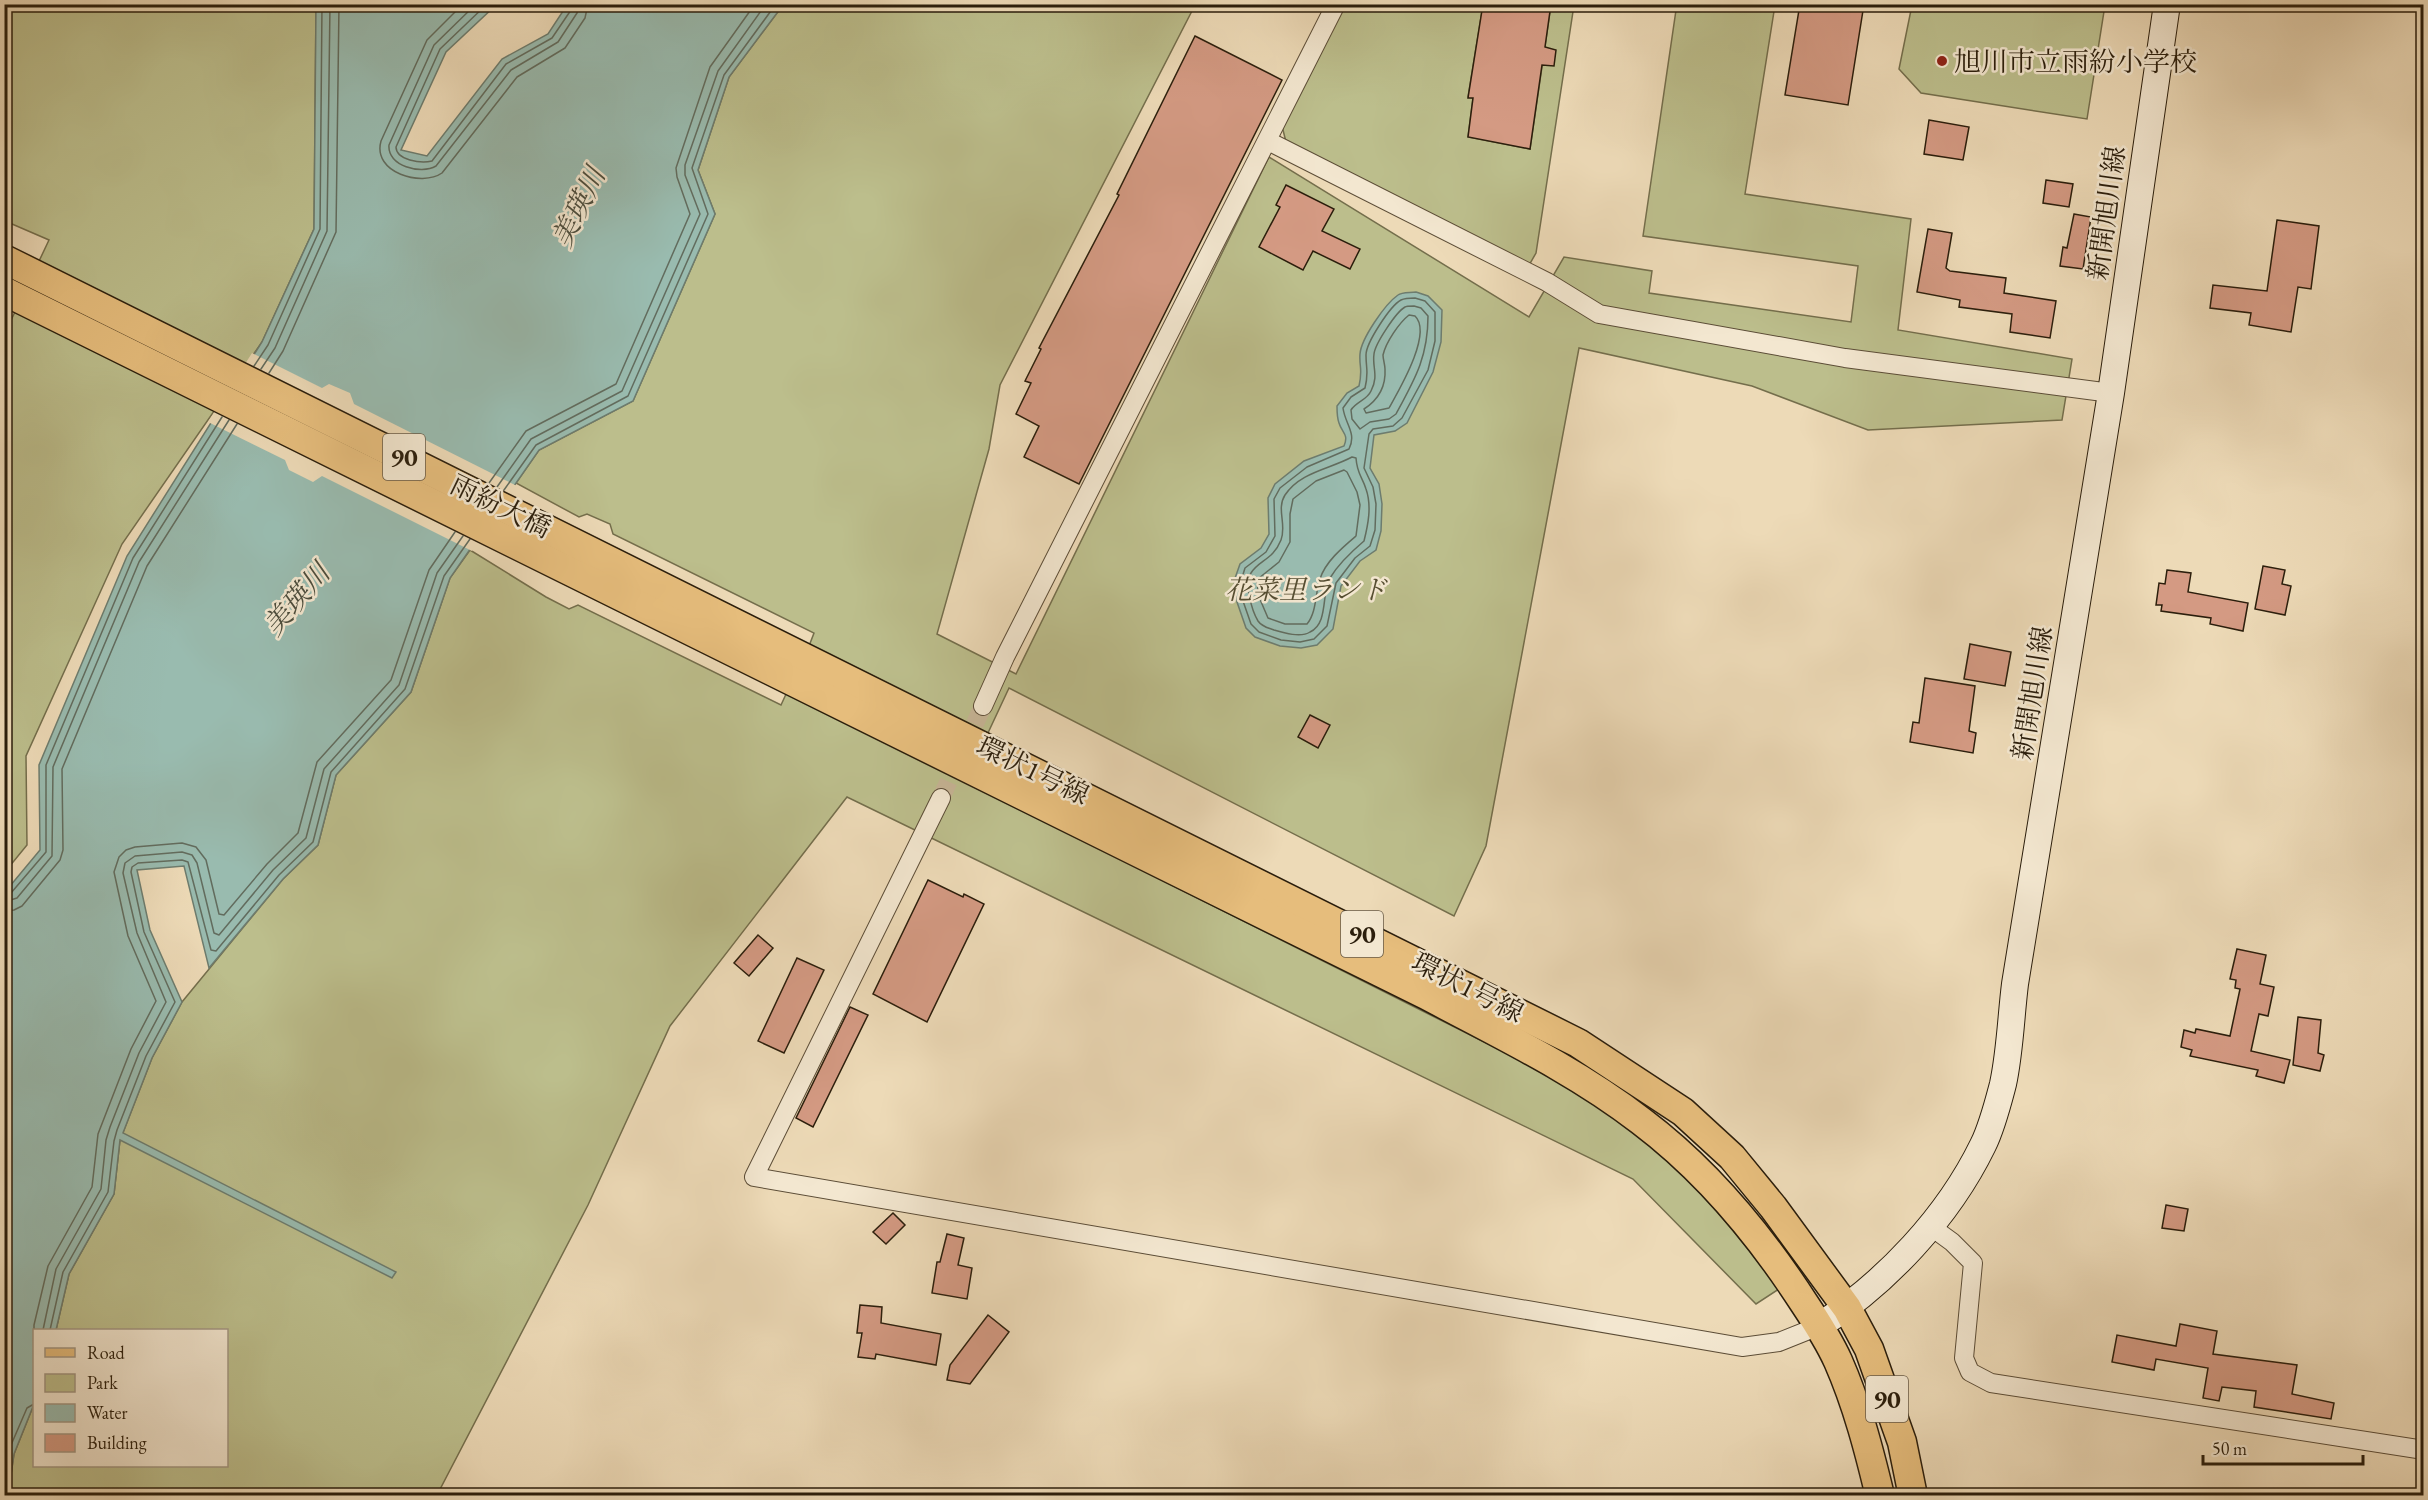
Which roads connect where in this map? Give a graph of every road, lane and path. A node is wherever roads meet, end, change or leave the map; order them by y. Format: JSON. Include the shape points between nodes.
{"nodes":[{"id":1,"x":1336,"y":4,"type":"edge"},
{"id":2,"x":2167,"y":4,"type":"edge"},
{"id":3,"x":1268,"y":141,"type":"junction"},
{"id":4,"x":4,"y":259,"type":"edge"},
{"id":5,"x":4,"y":291,"type":"edge"},
{"id":6,"x":2111,"y":393,"type":"junction"},
{"id":7,"x":799,"y":668,"type":"junction"},
{"id":8,"x":983,"y":706,"type":"tunnel mouth"},
{"id":9,"x":941,"y":798,"type":"tunnel mouth"},
{"id":10,"x":1930,"y":1226,"type":"junction"},
{"id":11,"x":1847,"y":1308,"type":"junction"},
{"id":12,"x":1819,"y":1326,"type":"junction"},
{"id":13,"x":2424,"y":1450,"type":"edge"},
{"id":14,"x":1880,"y":1496,"type":"edge"},
{"id":15,"x":1913,"y":1496,"type":"edge"}],
"edges":[{"from":1,"to":3,"type":"street"},
{"from":2,"to":6,"type":"main road","name":"新開旭川線"},
{"from":3,"to":6,"type":"street","via":[[1547,282],[1599,314],[1845,358]]},
{"from":3,"to":8,"type":"street"},
{"from":4,"to":7,"type":"main road","name":"雨紛大橋","number":"90"},
{"from":5,"to":7,"type":"main road","name":"雨紛大橋","number":"90"},
{"from":6,"to":10,"type":"main road","name":"新開旭川線","via":[[2015,984],[2003,1083],[1984,1144]]},
{"from":7,"to":11,"type":"main road","name":"環状1号線","number":"90","via":[[1578,1043],[1683,1112],[1732,1157]]},
{"from":7,"to":12,"type":"main road","name":"環状1号線","number":"90","via":[[1578,1078],[1642,1121],[1698,1170],[1756,1236]]},
{"from":9,"to":12,"type":"street","via":[[754,1177],[1742,1347],[1779,1342]]},
{"from":10,"to":11,"type":"main road","name":"新開旭川線"},
{"from":10,"to":13,"type":"street","via":[[1973,1263],[1964,1358],[1970,1372],[1991,1383]]},
{"from":11,"to":12,"type":"main road","name":"新開旭川線"},
{"from":11,"to":15,"type":"main road","name":"環状1号線","number":"90","via":[[1869,1349],[1902,1442]]},
{"from":12,"to":14,"type":"main road","name":"環状1号線","number":"90","via":[[1838,1361]]}]}
